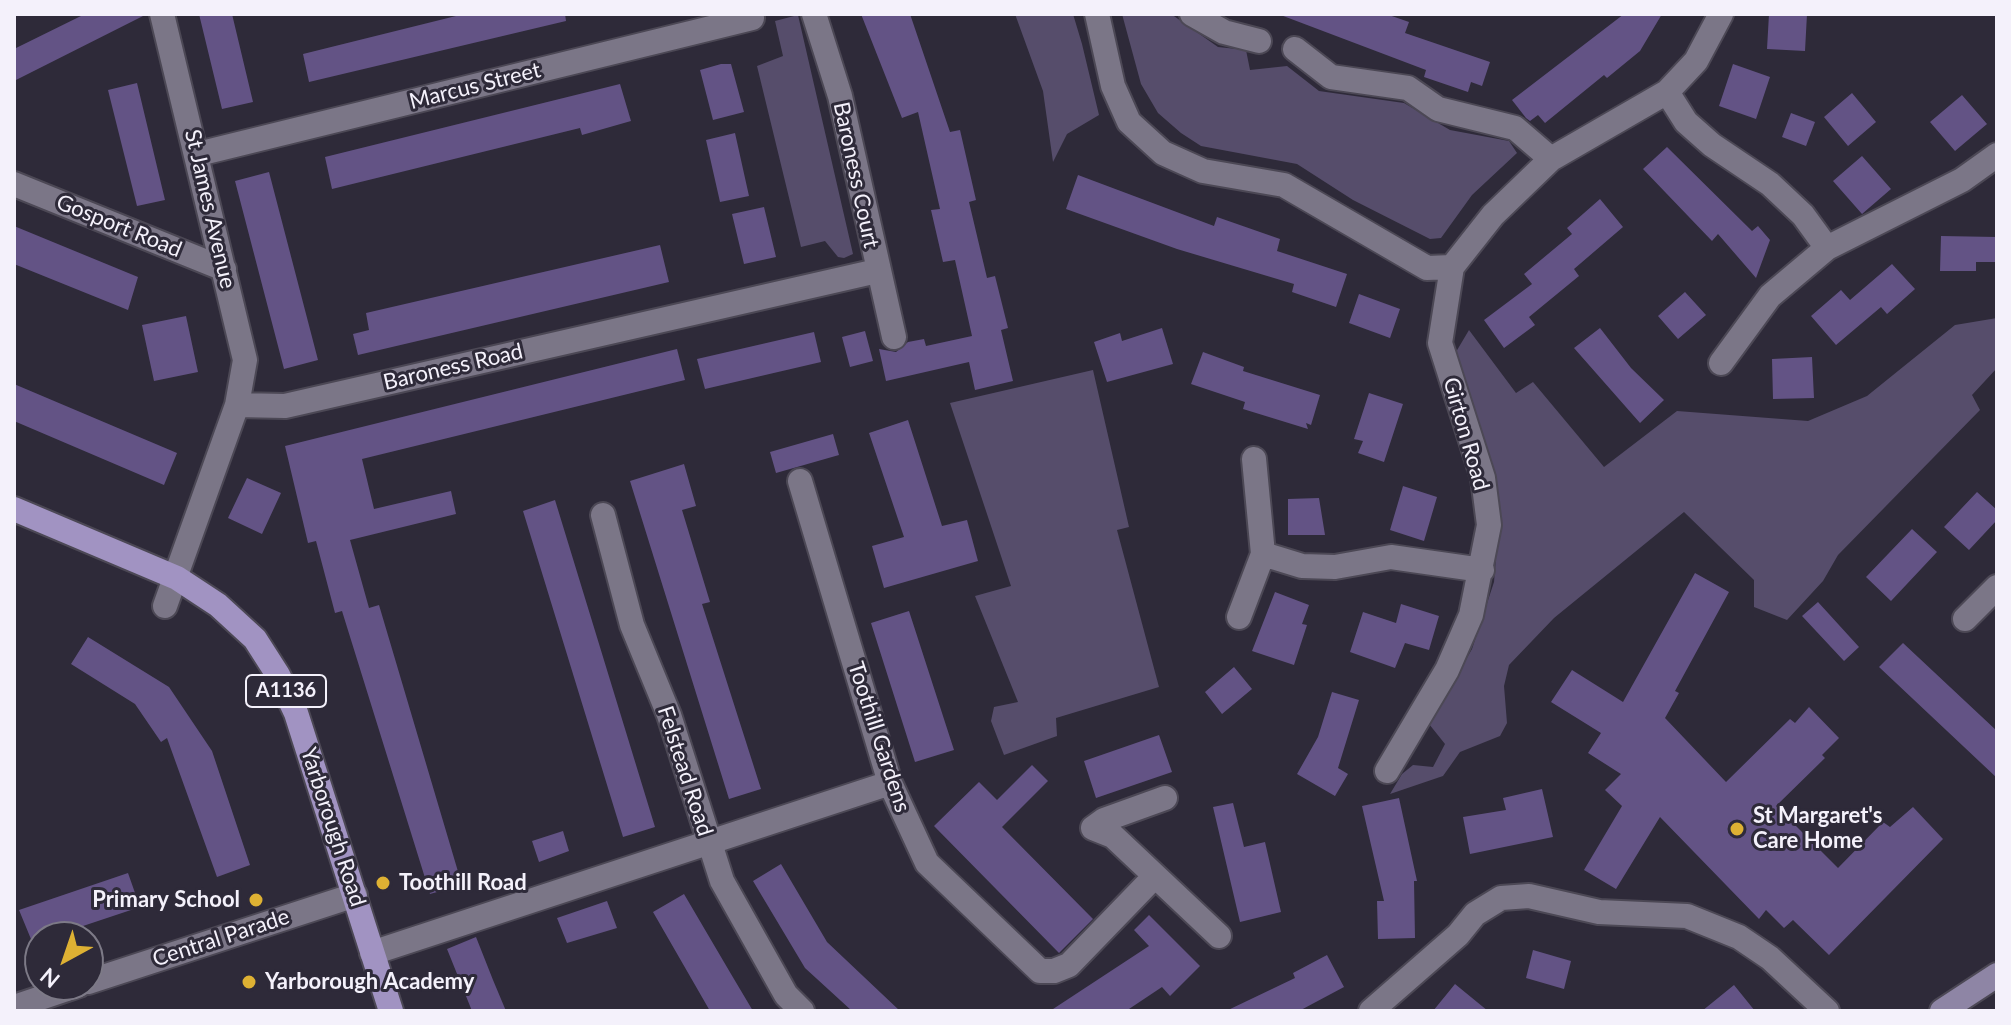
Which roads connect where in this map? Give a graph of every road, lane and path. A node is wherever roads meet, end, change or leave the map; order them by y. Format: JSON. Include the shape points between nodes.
{"nodes":[{"id":1,"x":162,"y":14,"type":"edge"},
{"id":2,"x":814,"y":14,"type":"edge"},
{"id":3,"x":1097,"y":14,"type":"edge"},
{"id":4,"x":1192,"y":14,"type":"edge"},
{"id":5,"x":1721,"y":14,"type":"edge"},
{"id":6,"x":752,"y":18,"type":"dead end"},
{"id":7,"x":1259,"y":41,"type":"dead end"},
{"id":8,"x":1295,"y":49,"type":"dead end"},
{"id":9,"x":1667,"y":92,"type":"junction"},
{"id":10,"x":198,"y":154,"type":"junction"},
{"id":11,"x":1997,"y":155,"type":"edge"},
{"id":12,"x":1551,"y":159,"type":"junction"},
{"id":13,"x":14,"y":184,"type":"edge"},
{"id":14,"x":1827,"y":248,"type":"junction"},
{"id":15,"x":1452,"y":267,"type":"junction"},
{"id":16,"x":224,"y":269,"type":"junction"},
{"id":17,"x":877,"y":271,"type":"junction"},
{"id":18,"x":894,"y":337,"type":"dead end"},
{"id":19,"x":1721,"y":363,"type":"dead end"},
{"id":20,"x":237,"y":405,"type":"junction"},
{"id":21,"x":1254,"y":459,"type":"dead end"},
{"id":22,"x":800,"y":481,"type":"dead end"},
{"id":23,"x":14,"y":509,"type":"edge"},
{"id":24,"x":603,"y":515,"type":"dead end"},
{"id":25,"x":1263,"y":554,"type":"junction"},
{"id":26,"x":1482,"y":570,"type":"junction"},
{"id":27,"x":177,"y":578,"type":"junction"},
{"id":28,"x":1997,"y":587,"type":"edge"},
{"id":29,"x":165,"y":606,"type":"dead end"},
{"id":30,"x":1239,"y":617,"type":"dead end"},
{"id":31,"x":1965,"y":619,"type":"dead end"},
{"id":32,"x":1387,"y":771,"type":"dead end"},
{"id":33,"x":890,"y":783,"type":"junction"},
{"id":34,"x":1165,"y":798,"type":"dead end"},
{"id":35,"x":708,"y":843,"type":"junction"},
{"id":36,"x":1155,"y":876,"type":"junction"},
{"id":37,"x":355,"y":895,"type":"junction"},
{"id":38,"x":1219,"y":936,"type":"dead end"},
{"id":39,"x":372,"y":953,"type":"junction"},
{"id":40,"x":1997,"y":975,"type":"edge"},
{"id":41,"x":104,"y":977,"type":"edge"},
{"id":42,"x":391,"y":1011,"type":"edge"},
{"id":43,"x":802,"y":1011,"type":"edge"},
{"id":44,"x":1371,"y":1011,"type":"edge"},
{"id":45,"x":1827,"y":1011,"type":"edge"},
{"id":46,"x":1942,"y":1011,"type":"edge"}],
"edges":[{"from":1,"to":10,"type":"street","name":"St James Avenue"},
{"from":2,"to":17,"type":"street","name":"Baroness Court","via":[[840,96]]},
{"from":3,"to":15,"type":"street","via":[[1113,86],[1129,122],[1163,153],[1203,171],[1284,185],[1427,268]]},
{"from":4,"to":7,"type":"street","via":[[1224,32]]},
{"from":5,"to":9,"type":"street","via":[[1696,61]]},
{"from":6,"to":10,"type":"street","name":"Marcus Street"},
{"from":8,"to":12,"type":"street","via":[[1331,77],[1408,88],[1438,109],[1515,128]]},
{"from":9,"to":12,"type":"street"},
{"from":9,"to":14,"type":"street","via":[[1686,122],[1770,184],[1803,215]]},
{"from":10,"to":16,"type":"street","name":"St James Avenue"},
{"from":11,"to":14,"type":"street","via":[[1962,180]]},
{"from":12,"to":15,"type":"street","via":[[1493,215]]},
{"from":13,"to":16,"type":"street","name":"Gosport Road"},
{"from":14,"to":19,"type":"street","via":[[1770,296]]},
{"from":15,"to":26,"type":"street","name":"Girton Road","via":[[1440,343],[1483,478],[1489,525]]},
{"from":16,"to":20,"type":"street","name":"St James Avenue","via":[[245,360]]},
{"from":17,"to":18,"type":"street","name":"Baroness Court"},
{"from":17,"to":20,"type":"street","name":"Baroness Road","via":[[285,406]]},
{"from":20,"to":27,"type":"street"},
{"from":21,"to":25,"type":"street"},
{"from":22,"to":33,"type":"street","name":"Toothill Gardens"},
{"from":23,"to":27,"type":"main road","name":"Yarborough Road","number":"A1136"},
{"from":24,"to":35,"type":"street","name":"Felstead Road","via":[[632,625],[669,715]]},
{"from":25,"to":26,"type":"street","via":[[1302,566],[1335,567],[1391,557]]},
{"from":25,"to":30,"type":"street"},
{"from":26,"to":32,"type":"street","name":"Girton Road","via":[[1471,615],[1447,670]]},
{"from":27,"to":29,"type":"street"},
{"from":27,"to":37,"type":"main road","name":"Yarborough Road","number":"A1136","via":[[246,630],[278,675],[304,737]]},
{"from":28,"to":31,"type":"street"},
{"from":33,"to":35,"type":"street"},
{"from":33,"to":36,"type":"street","name":"Toothill Gardens","via":[[927,863],[1040,971],[1069,965]]},
{"from":34,"to":36,"type":"street","via":[[1093,828],[1113,836]]},
{"from":35,"to":39,"type":"street"},
{"from":35,"to":43,"type":"street","name":"Felstead Road","via":[[736,907],[786,995]]},
{"from":36,"to":38,"type":"street"},
{"from":37,"to":39,"type":"main road","name":"Yarborough Road","number":"A1136"},
{"from":37,"to":41,"type":"street","name":"Central Parade"},
{"from":39,"to":42,"type":"main road","name":"Yarborough Road","number":"A1136"},
{"from":40,"to":46,"type":"main road"},
{"from":44,"to":45,"type":"street","via":[[1475,914],[1501,898],[1529,896],[1599,912],[1687,916],[1739,937],[1770,958]]}]}
